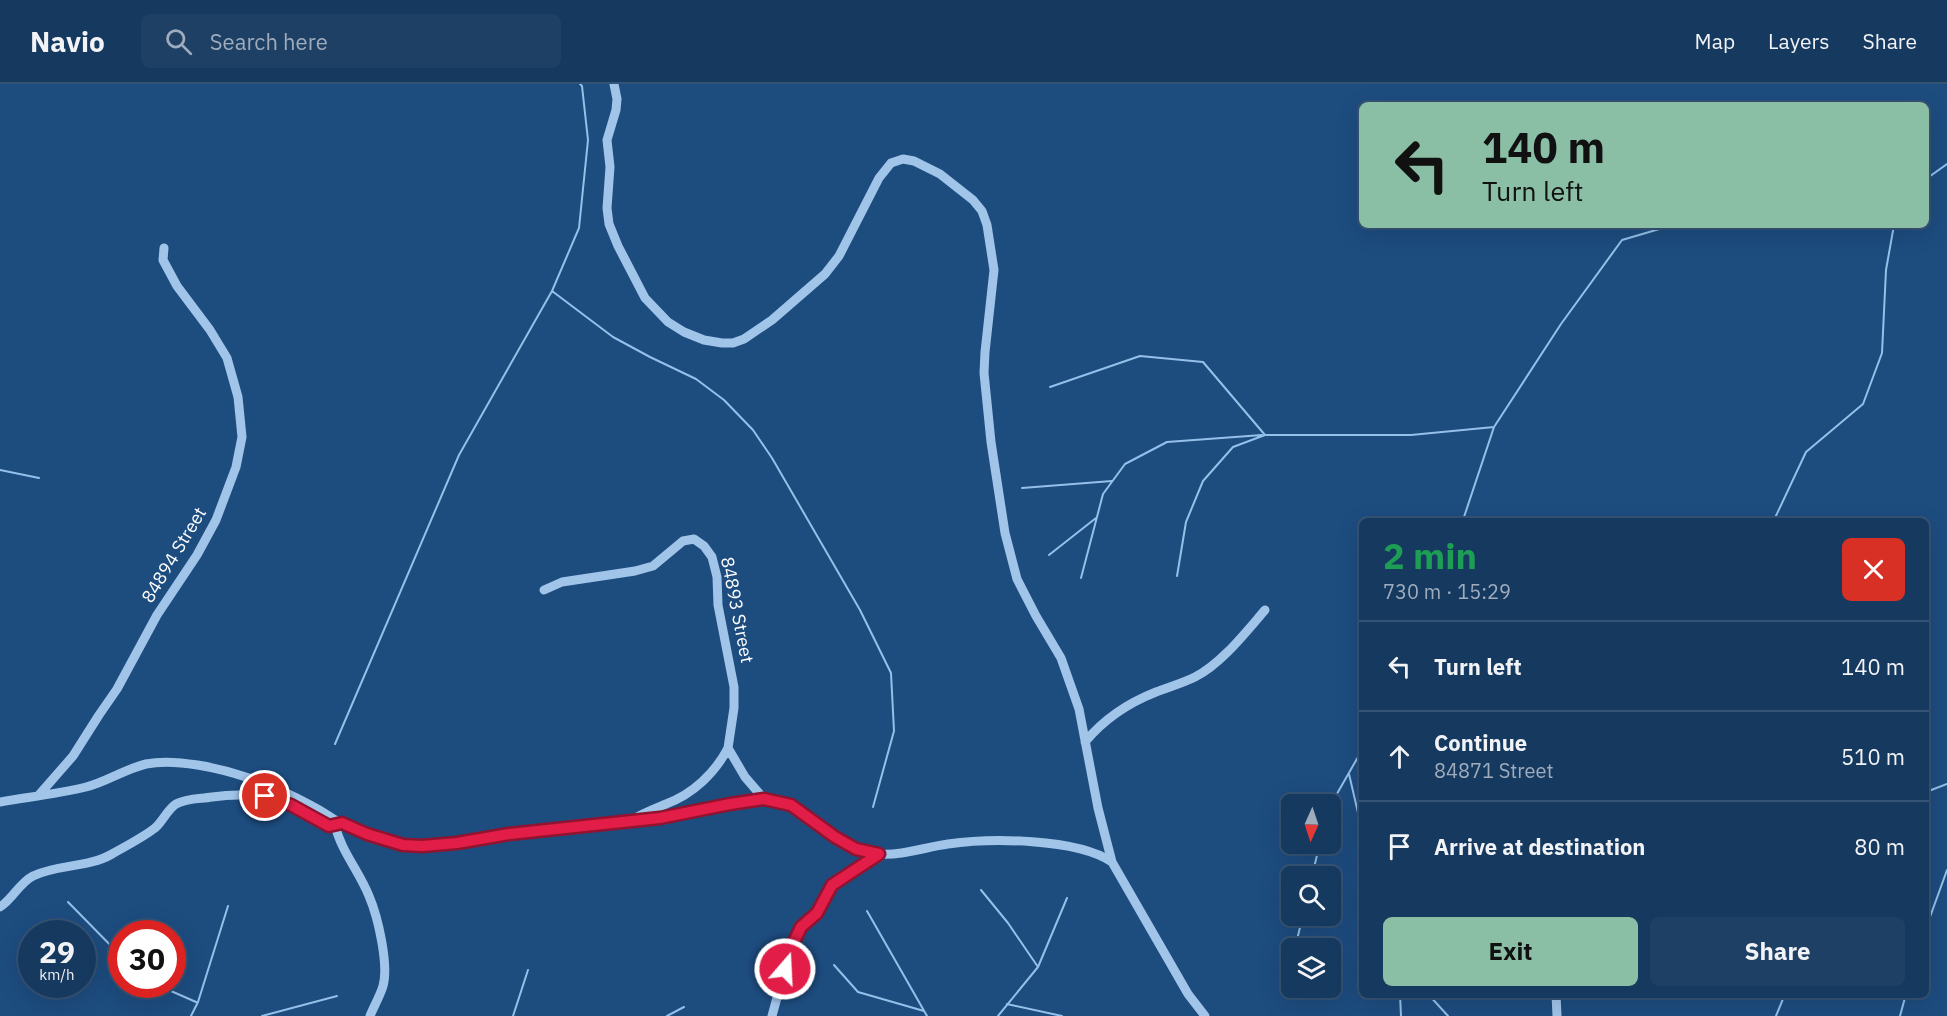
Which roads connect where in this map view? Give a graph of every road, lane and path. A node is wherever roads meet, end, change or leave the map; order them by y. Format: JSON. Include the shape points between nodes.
{"nodes":[{"id":1,"x":614,"y":84,"type":"edge"},
{"id":2,"x":164,"y":248,"type":"dead end"},
{"id":3,"x":544,"y":590,"type":"dead end"},
{"id":4,"x":1265,"y":610,"type":"dead end"},
{"id":5,"x":1085,"y":742,"type":"junction"},
{"id":6,"x":728,"y":748,"type":"junction"},
{"id":7,"x":38,"y":795,"type":"junction"},
{"id":8,"x":764,"y":799,"type":"junction"},
{"id":9,"x":0,"y":802,"type":"edge"},
{"id":10,"x":630,"y":821,"type":"junction"},
{"id":11,"x":338,"y":824,"type":"junction"},
{"id":12,"x":879,"y":854,"type":"junction"},
{"id":13,"x":1112,"y":862,"type":"junction"},
{"id":14,"x":0,"y":907,"type":"edge"},
{"id":15,"x":1556,"y":998,"type":"edge"},
{"id":16,"x":370,"y":1016,"type":"edge"},
{"id":17,"x":772,"y":1016,"type":"edge"},
{"id":18,"x":1205,"y":1016,"type":"edge"},
{"id":19,"x":1557,"y":1016,"type":"edge"}],
"edges":[{"from":1,"to":5,"type":"street","via":[[616,110],[607,140],[609,224],[645,298],[668,322],[704,340],[722,344],[744,339],[825,274],[891,163],[914,161],[940,174],[982,211],[994,270],[984,374],[1005,532],[1017,579],[1061,658],[1079,710]]},
{"from":2,"to":7,"type":"street","name":"84894 Street","via":[[163,260],[177,286],[227,358],[238,397],[242,436],[236,467],[216,520],[157,615],[124,678],[73,756]]},
{"from":3,"to":6,"type":"street","name":"84893 Street","via":[[562,582],[653,566],[683,541],[694,539],[704,546],[717,577],[718,605],[734,687]]},
{"from":4,"to":5,"type":"street","via":[[1208,669],[1120,710]]},
{"from":5,"to":13,"type":"street"},
{"from":6,"to":8,"type":"street"},
{"from":6,"to":10,"type":"street","name":"84893 Street","via":[[695,788]]},
{"from":7,"to":9,"type":"street"},
{"from":7,"to":11,"type":"street","via":[[90,786],[146,764],[198,765],[279,789]]},
{"from":8,"to":10,"type":"street"},
{"from":8,"to":12,"type":"street","via":[[791,805],[856,849]]},
{"from":10,"to":11,"type":"street","via":[[422,846],[403,845]]},
{"from":11,"to":14,"type":"street","via":[[324,824],[291,805],[265,796],[188,800],[173,806],[156,827],[102,859],[33,876]]},
{"from":11,"to":16,"type":"street","via":[[339,838],[369,895],[381,940],[385,973]]},
{"from":12,"to":13,"type":"street","via":[[977,840],[1069,846],[1102,855]]},
{"from":12,"to":17,"type":"street","via":[[832,885],[817,913],[801,927],[790,950]]},
{"from":13,"to":18,"type":"street","via":[[1188,994]]},
{"from":15,"to":19,"type":"street"}]}
